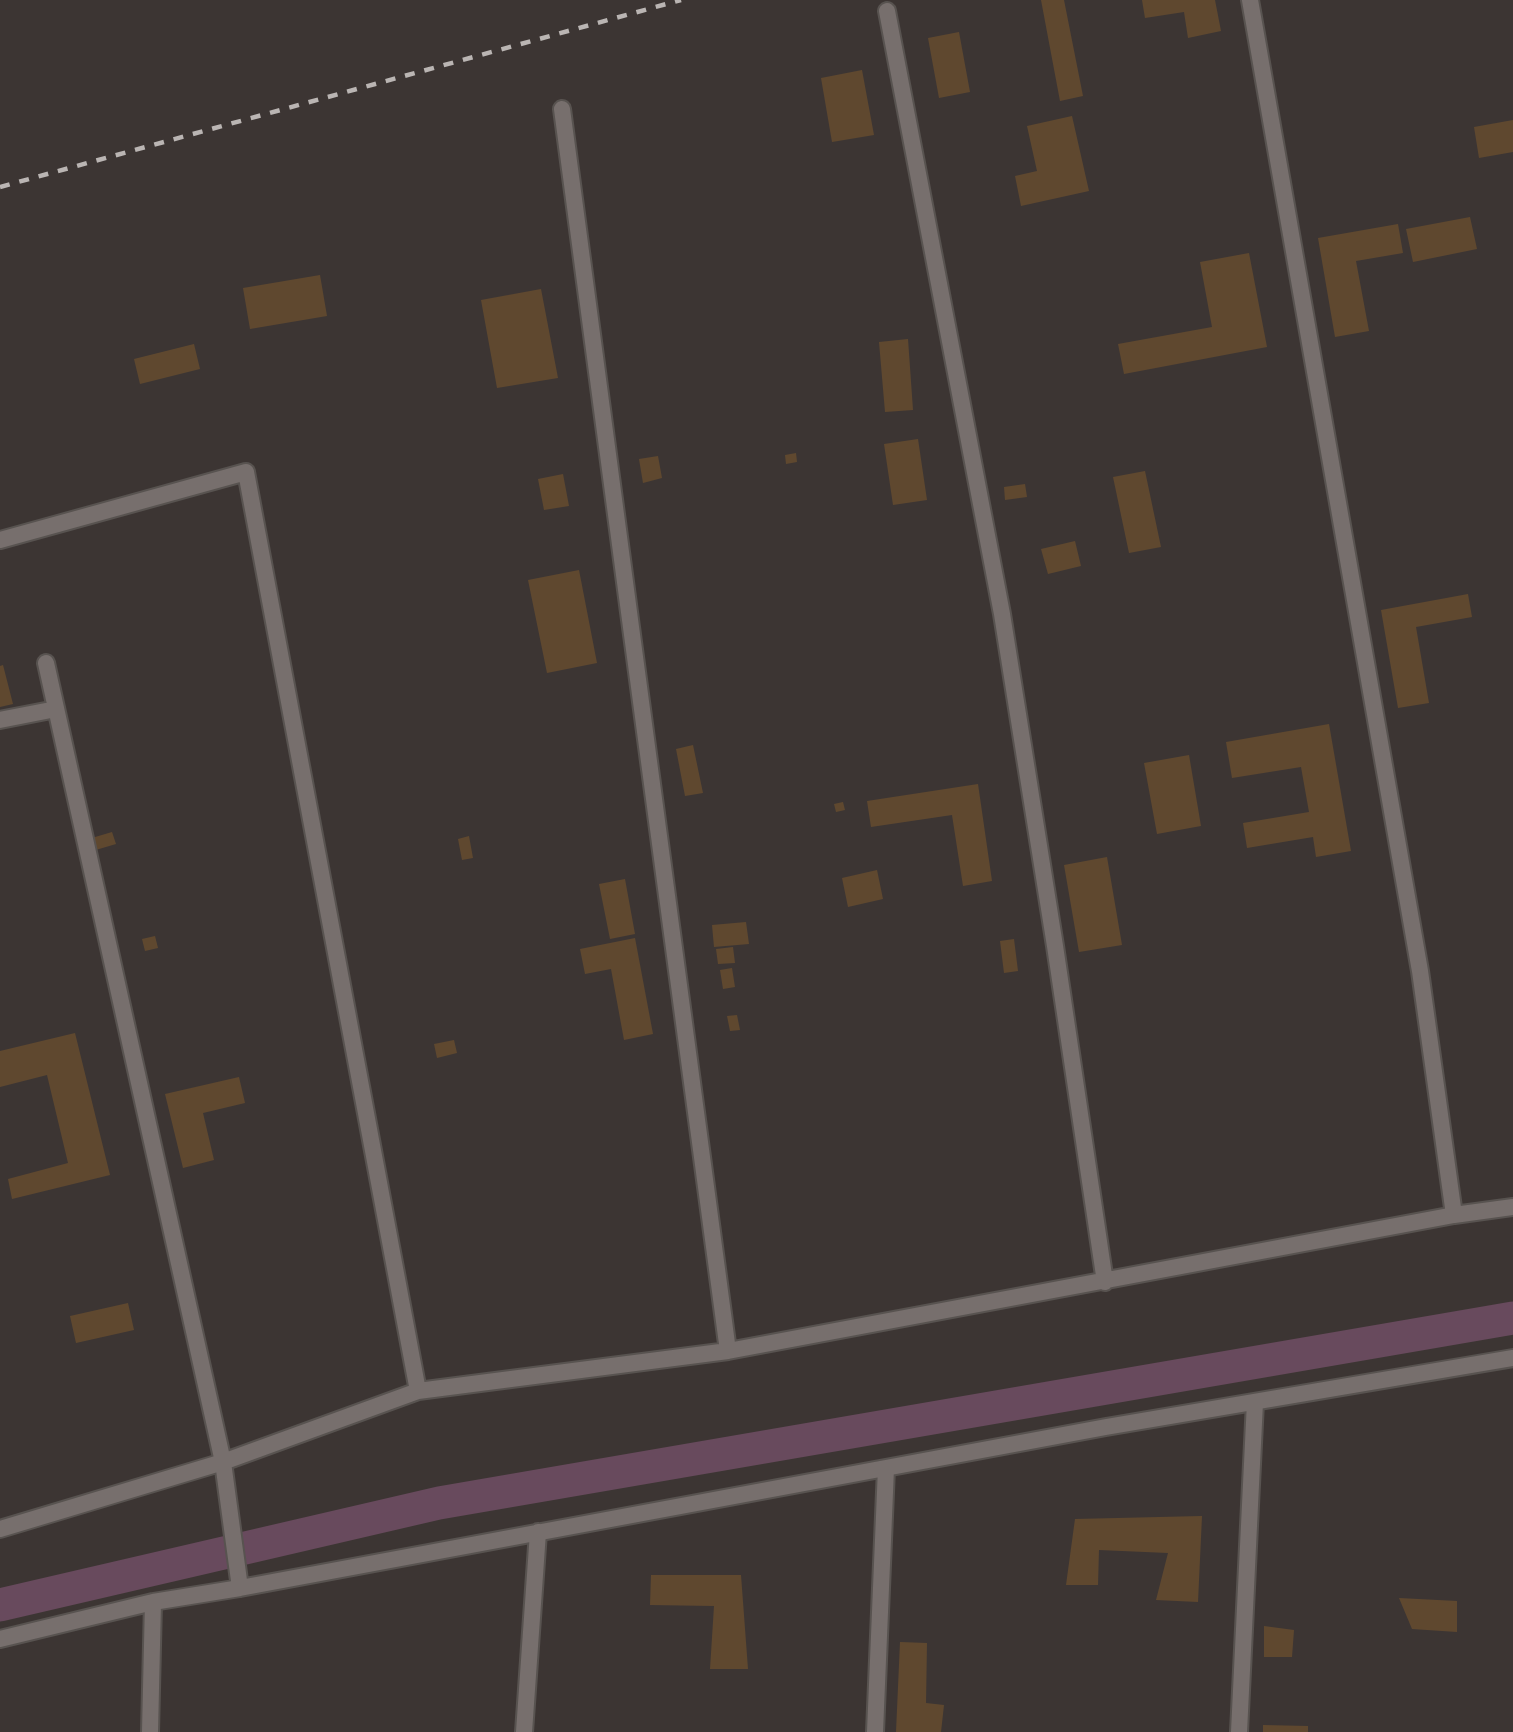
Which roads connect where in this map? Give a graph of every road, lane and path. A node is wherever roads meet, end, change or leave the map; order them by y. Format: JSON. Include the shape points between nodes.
{"nodes":[{"id":1,"x":1250,"y":0,"type":"edge"},
{"id":2,"x":887,"y":11,"type":"dead end"},
{"id":3,"x":562,"y":109,"type":"dead end"},
{"id":4,"x":0,"y":540,"type":"edge"},
{"id":5,"x":46,"y":663,"type":"dead end"},
{"id":6,"x":56,"y":709,"type":"junction"},
{"id":7,"x":0,"y":720,"type":"edge"},
{"id":8,"x":1513,"y":1207,"type":"edge"},
{"id":9,"x":1454,"y":1215,"type":"junction"},
{"id":10,"x":1105,"y":1282,"type":"junction"},
{"id":11,"x":729,"y":1351,"type":"junction"},
{"id":12,"x":1513,"y":1358,"type":"edge"},
{"id":13,"x":418,"y":1390,"type":"junction"},
{"id":14,"x":1255,"y":1402,"type":"junction"},
{"id":15,"x":223,"y":1462,"type":"junction"},
{"id":16,"x":886,"y":1468,"type":"junction"},
{"id":17,"x":0,"y":1529,"type":"edge"},
{"id":18,"x":538,"y":1532,"type":"junction"},
{"id":19,"x":240,"y":1588,"type":"junction"},
{"id":20,"x":153,"y":1602,"type":"junction"},
{"id":21,"x":0,"y":1639,"type":"edge"},
{"id":22,"x":150,"y":1732,"type":"edge"},
{"id":23,"x":524,"y":1732,"type":"edge"},
{"id":24,"x":875,"y":1732,"type":"edge"},
{"id":25,"x":1239,"y":1732,"type":"edge"}],
"edges":[{"from":1,"to":9,"type":"street","via":[[1418,959]]},
{"from":2,"to":10,"type":"street","via":[[1002,614]]},
{"from":3,"to":11,"type":"street"},
{"from":4,"to":13,"type":"street","via":[[246,471]]},
{"from":5,"to":6,"type":"street"},
{"from":6,"to":7,"type":"street"},
{"from":6,"to":15,"type":"street"},
{"from":8,"to":9,"type":"street"},
{"from":9,"to":10,"type":"street"},
{"from":10,"to":11,"type":"street"},
{"from":11,"to":13,"type":"street"},
{"from":12,"to":14,"type":"street"},
{"from":13,"to":15,"type":"street"},
{"from":14,"to":16,"type":"street"},
{"from":14,"to":25,"type":"street"},
{"from":15,"to":17,"type":"street"},
{"from":15,"to":19,"type":"street"},
{"from":16,"to":18,"type":"street"},
{"from":16,"to":24,"type":"street"},
{"from":18,"to":19,"type":"street"},
{"from":18,"to":23,"type":"street"},
{"from":19,"to":20,"type":"street"},
{"from":20,"to":21,"type":"street"},
{"from":20,"to":22,"type":"street"}]}
